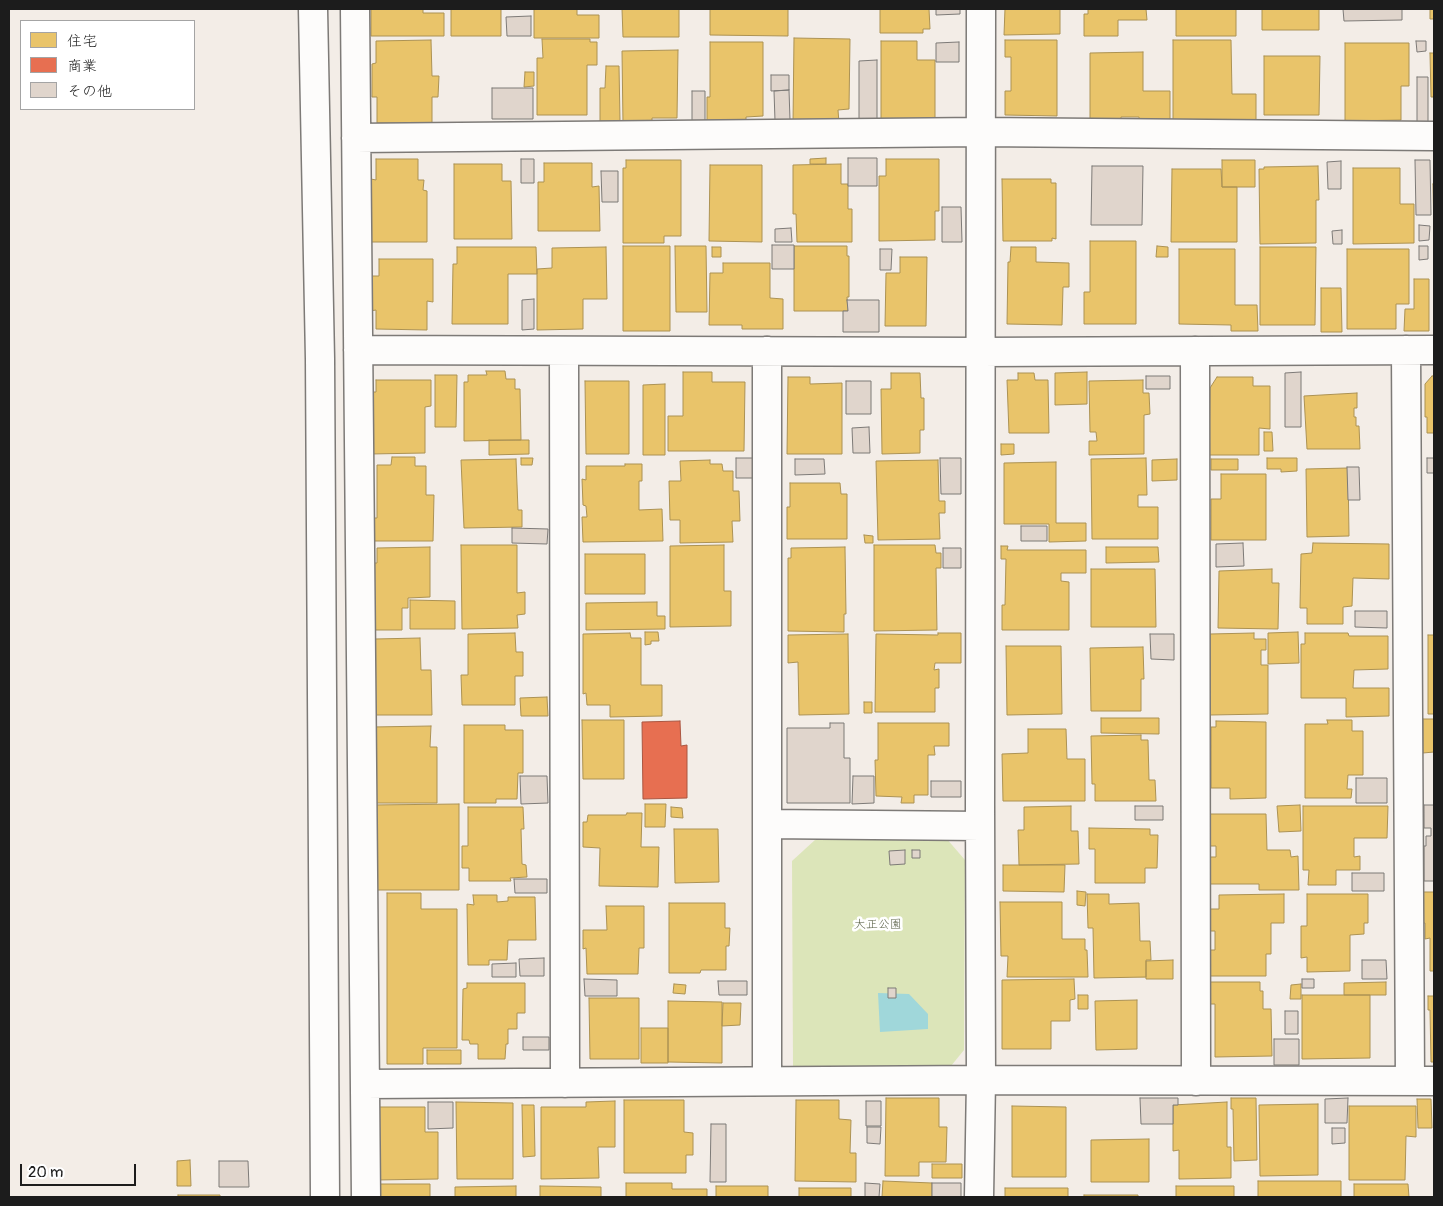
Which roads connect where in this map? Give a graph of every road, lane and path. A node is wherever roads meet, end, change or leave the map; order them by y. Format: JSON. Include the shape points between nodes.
{"nodes":[{"id":1,"x":313,"y":9,"type":"edge"},
{"id":2,"x":355,"y":9,"type":"edge"},
{"id":3,"x":981,"y":9,"type":"edge"},
{"id":4,"x":981,"y":132,"type":"junction"},
{"id":5,"x":1434,"y":136,"type":"edge"},
{"id":6,"x":356,"y":138,"type":"junction"},
{"id":7,"x":358,"y":350,"type":"junction"},
{"id":8,"x":1406,"y":350,"type":"junction"},
{"id":9,"x":1434,"y":350,"type":"edge"},
{"id":10,"x":564,"y":351,"type":"junction"},
{"id":11,"x":766,"y":351,"type":"junction"},
{"id":12,"x":1195,"y":351,"type":"junction"},
{"id":13,"x":980,"y":352,"type":"junction"},
{"id":14,"x":767,"y":824,"type":"junction"},
{"id":15,"x":980,"y":826,"type":"junction"},
{"id":16,"x":982,"y":1080,"type":"junction"},
{"id":17,"x":1422,"y":1080,"type":"edge"},
{"id":18,"x":767,"y":1081,"type":"junction"},
{"id":19,"x":1196,"y":1081,"type":"junction"},
{"id":20,"x":565,"y":1083,"type":"junction"},
{"id":21,"x":365,"y":1084,"type":"junction"},
{"id":22,"x":325,"y":1197,"type":"edge"},
{"id":23,"x":366,"y":1197,"type":"edge"},
{"id":24,"x":979,"y":1197,"type":"edge"}],
"edges":[{"from":1,"to":22,"type":"street","via":[[320,359]]},
{"from":2,"to":6,"type":"street"},
{"from":3,"to":4,"type":"street"},
{"from":4,"to":5,"type":"street"},
{"from":4,"to":6,"type":"street"},
{"from":4,"to":13,"type":"street"},
{"from":6,"to":7,"type":"street"},
{"from":7,"to":10,"type":"street"},
{"from":7,"to":21,"type":"street"},
{"from":8,"to":9,"type":"street"},
{"from":8,"to":12,"type":"street"},
{"from":8,"to":17,"type":"street"},
{"from":10,"to":11,"type":"street"},
{"from":10,"to":20,"type":"street"},
{"from":11,"to":13,"type":"street"},
{"from":11,"to":14,"type":"street"},
{"from":12,"to":13,"type":"street"},
{"from":12,"to":19,"type":"street"},
{"from":13,"to":15,"type":"street"},
{"from":14,"to":15,"type":"street"},
{"from":14,"to":18,"type":"street"},
{"from":15,"to":16,"type":"street"},
{"from":16,"to":18,"type":"street"},
{"from":16,"to":19,"type":"street"},
{"from":16,"to":24,"type":"street"},
{"from":17,"to":19,"type":"street"},
{"from":18,"to":20,"type":"street"},
{"from":20,"to":21,"type":"street"},
{"from":21,"to":23,"type":"street"}]}
